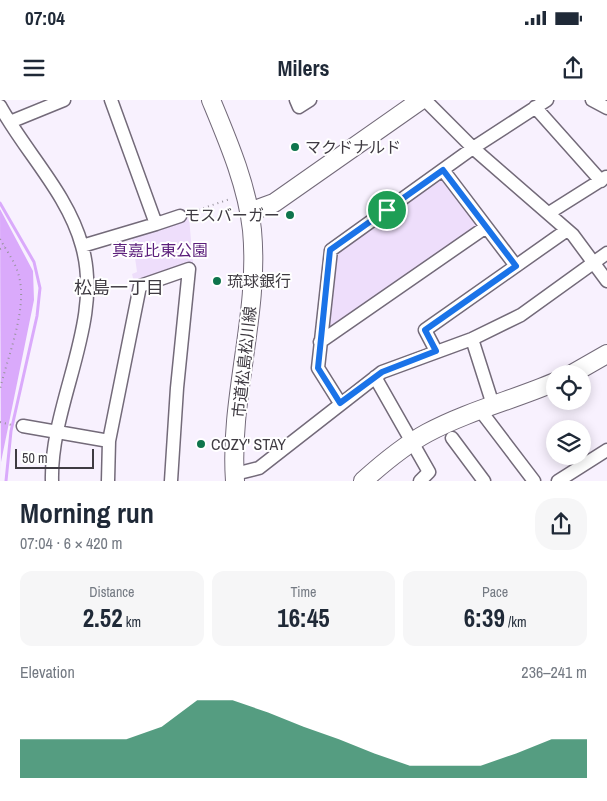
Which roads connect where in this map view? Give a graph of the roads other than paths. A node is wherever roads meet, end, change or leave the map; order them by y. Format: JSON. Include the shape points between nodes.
{"nodes":[{"id":1,"x":64,"y":100,"type":"edge"},
{"id":2,"x":111,"y":100,"type":"edge"},
{"id":3,"x":211,"y":100,"type":"edge"},
{"id":4,"x":296,"y":100,"type":"edge"},
{"id":5,"x":310,"y":100,"type":"edge"},
{"id":6,"x":423,"y":100,"type":"edge"},
{"id":7,"x":546,"y":100,"type":"edge"},
{"id":8,"x":592,"y":100,"type":"edge"},
{"id":9,"x":0,"y":106,"type":"edge"},
{"id":10,"x":535,"y":107,"type":"junction"},
{"id":11,"x":607,"y":108,"type":"edge"},
{"id":12,"x":10,"y":122,"type":"junction"},
{"id":13,"x":473,"y":148,"type":"junction"},
{"id":14,"x":443,"y":170,"type":"junction"},
{"id":15,"x":604,"y":179,"type":"edge"},
{"id":16,"x":249,"y":212,"type":"junction"},
{"id":17,"x":549,"y":213,"type":"junction"},
{"id":18,"x":180,"y":216,"type":"dead end"},
{"id":19,"x":156,"y":224,"type":"junction"},
{"id":20,"x":486,"y":227,"type":"junction"},
{"id":21,"x":567,"y":230,"type":"junction"},
{"id":22,"x":82,"y":246,"type":"junction"},
{"id":23,"x":607,"y":253,"type":"edge"},
{"id":24,"x":594,"y":264,"type":"junction"},
{"id":25,"x":516,"y":266,"type":"junction"},
{"id":26,"x":607,"y":281,"type":"edge"},
{"id":27,"x":472,"y":339,"type":"junction"},
{"id":28,"x":320,"y":342,"type":"junction"},
{"id":29,"x":436,"y":351,"type":"junction"},
{"id":30,"x":607,"y":354,"type":"edge"},
{"id":31,"x":588,"y":365,"type":"edge"},
{"id":32,"x":375,"y":377,"type":"junction"},
{"id":33,"x":546,"y":385,"type":"edge"},
{"id":34,"x":340,"y":403,"type":"junction"},
{"id":35,"x":487,"y":407,"type":"junction"},
{"id":36,"x":23,"y":426,"type":"dead end"},
{"id":37,"x":56,"y":431,"type":"junction"},
{"id":38,"x":452,"y":438,"type":"dead end"},
{"id":39,"x":110,"y":441,"type":"junction"},
{"id":40,"x":412,"y":442,"type":"junction"},
{"id":41,"x":607,"y":450,"type":"edge"},
{"id":42,"x":235,"y":477,"type":"edge"},
{"id":43,"x":52,"y":481,"type":"edge"},
{"id":44,"x":108,"y":481,"type":"edge"},
{"id":45,"x":171,"y":481,"type":"edge"},
{"id":46,"x":363,"y":481,"type":"edge"},
{"id":47,"x":420,"y":481,"type":"edge"},
{"id":48,"x":484,"y":481,"type":"edge"},
{"id":49,"x":534,"y":481,"type":"edge"},
{"id":50,"x":558,"y":481,"type":"edge"}],
"edges":[{"from":1,"to":12,"type":"street"},
{"from":2,"to":19,"type":"street"},
{"from":3,"to":16,"type":"street","name":"市道松島松川線","via":[[235,161]]},
{"from":4,"to":5,"type":"street","via":[[299,107]]},
{"from":6,"to":13,"type":"street"},
{"from":6,"to":16,"type":"street","via":[[274,203]]},
{"from":7,"to":10,"type":"street"},
{"from":8,"to":11,"type":"street"},
{"from":9,"to":12,"type":"street"},
{"from":10,"to":13,"type":"street"},
{"from":10,"to":15,"type":"street"},
{"from":12,"to":22,"type":"street","via":[[62,201]]},
{"from":13,"to":14,"type":"street"},
{"from":13,"to":17,"type":"street"},
{"from":14,"to":20,"type":"street"},
{"from":14,"to":28,"type":"street","via":[[330,250]]},
{"from":15,"to":17,"type":"street"},
{"from":16,"to":42,"type":"street","name":"市道松島松川線","via":[[251,287]]},
{"from":17,"to":21,"type":"street"},
{"from":18,"to":19,"type":"street"},
{"from":19,"to":22,"type":"street"},
{"from":20,"to":25,"type":"street"},
{"from":20,"to":28,"type":"street"},
{"from":21,"to":24,"type":"street"},
{"from":21,"to":25,"type":"street"},
{"from":22,"to":37,"type":"street","via":[[87,275],[85,313]]},
{"from":23,"to":24,"type":"street"},
{"from":24,"to":26,"type":"street"},
{"from":24,"to":27,"type":"street","via":[[521,315]]},
{"from":25,"to":29,"type":"street","via":[[425,330]]},
{"from":27,"to":29,"type":"street"},
{"from":27,"to":35,"type":"street"},
{"from":28,"to":34,"type":"street","via":[[318,368]]},
{"from":29,"to":32,"type":"street"},
{"from":30,"to":31,"type":"street"},
{"from":32,"to":34,"type":"street"},
{"from":32,"to":40,"type":"street"},
{"from":33,"to":35,"type":"street"},
{"from":34,"to":42,"type":"street","via":[[258,468]]},
{"from":35,"to":40,"type":"street"},
{"from":35,"to":49,"type":"street"},
{"from":36,"to":37,"type":"street"},
{"from":37,"to":39,"type":"street"},
{"from":37,"to":43,"type":"street"},
{"from":38,"to":48,"type":"street"},
{"from":39,"to":44,"type":"street"},
{"from":39,"to":45,"type":"street","via":[[140,286],[189,269]]},
{"from":40,"to":46,"type":"street"},
{"from":40,"to":47,"type":"street","via":[[429,472]]},
{"from":41,"to":50,"type":"street"}]}
